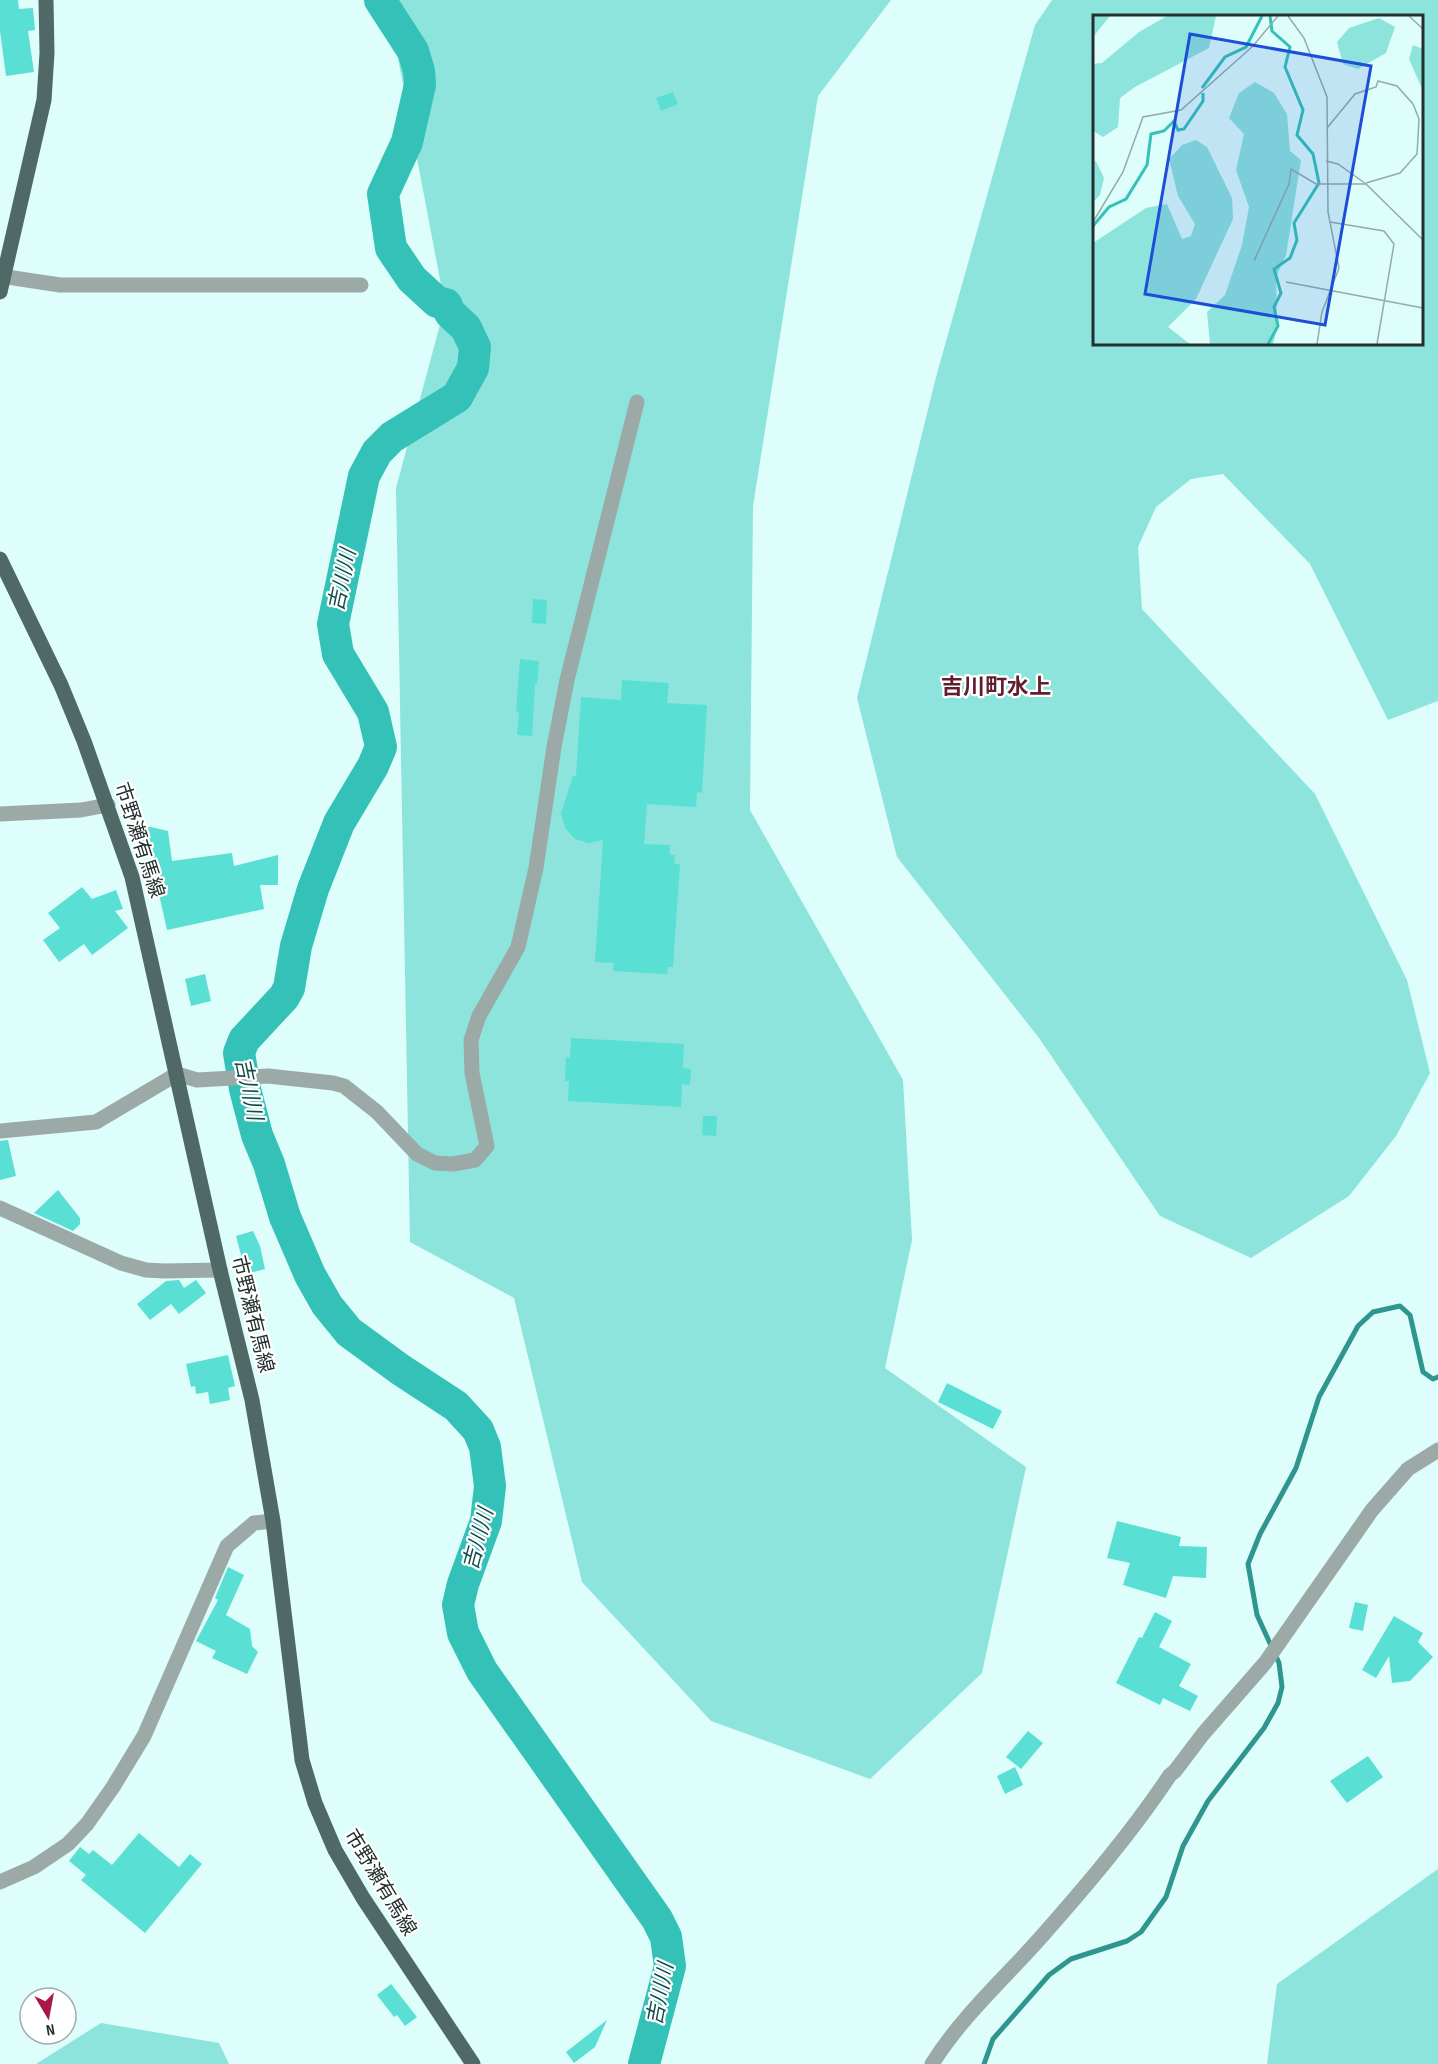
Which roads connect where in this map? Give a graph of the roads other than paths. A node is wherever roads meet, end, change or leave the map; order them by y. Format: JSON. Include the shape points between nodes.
{"nodes":[{"id":1,"x":46,"y":0,"type":"edge"},
{"id":2,"x":2,"y":276,"type":"edge"},
{"id":3,"x":361,"y":285,"type":"dead end"},
{"id":4,"x":0,"y":292,"type":"edge"},
{"id":5,"x":637,"y":402,"type":"dead end"},
{"id":6,"x":0,"y":559,"type":"edge"},
{"id":7,"x":108,"y":805,"type":"junction"},
{"id":8,"x":0,"y":814,"type":"edge"},
{"id":9,"x":177,"y":1074,"type":"junction"},
{"id":10,"x":0,"y":1131,"type":"edge"},
{"id":11,"x":0,"y":1208,"type":"edge"},
{"id":12,"x":220,"y":1270,"type":"junction"},
{"id":13,"x":1438,"y":1450,"type":"edge"},
{"id":14,"x":273,"y":1521,"type":"junction"},
{"id":15,"x":0,"y":1882,"type":"edge"},
{"id":16,"x":473,"y":2064,"type":"edge"},
{"id":17,"x":932,"y":2064,"type":"edge"}],
"edges":[{"from":1,"to":2,"type":"main road","via":[[44,100]]},
{"from":2,"to":3,"type":"street","via":[[60,285]]},
{"from":2,"to":4,"type":"main road"},
{"from":5,"to":9,"type":"street","via":[[567,680],[536,868],[518,946],[471,1040],[472,1073],[488,1146],[475,1160],[435,1163],[417,1154],[377,1112],[344,1086],[268,1076],[196,1080]]},
{"from":6,"to":7,"type":"main road","name":"市野瀬有馬線","via":[[61,685]]},
{"from":7,"to":8,"type":"street"},
{"from":7,"to":9,"type":"main road","name":"市野瀬有馬線","via":[[132,877]]},
{"from":9,"to":10,"type":"street","via":[[96,1122]]},
{"from":9,"to":12,"type":"main road","name":"市野瀬有馬線"},
{"from":11,"to":12,"type":"street","via":[[121,1263],[146,1270]]},
{"from":12,"to":14,"type":"main road","name":"市野瀬有馬線","via":[[252,1401]]},
{"from":13,"to":17,"type":"street","via":[[1408,1469],[1372,1510],[1265,1663],[1203,1734],[1136,1823],[1041,1937],[984,1996]]},
{"from":14,"to":15,"type":"street","via":[[254,1523],[227,1546],[144,1736],[87,1824],[68,1844],[34,1867]]},
{"from":14,"to":16,"type":"main road","name":"市野瀬有馬線","via":[[302,1760],[315,1803],[334,1850],[357,1888]]}]}
